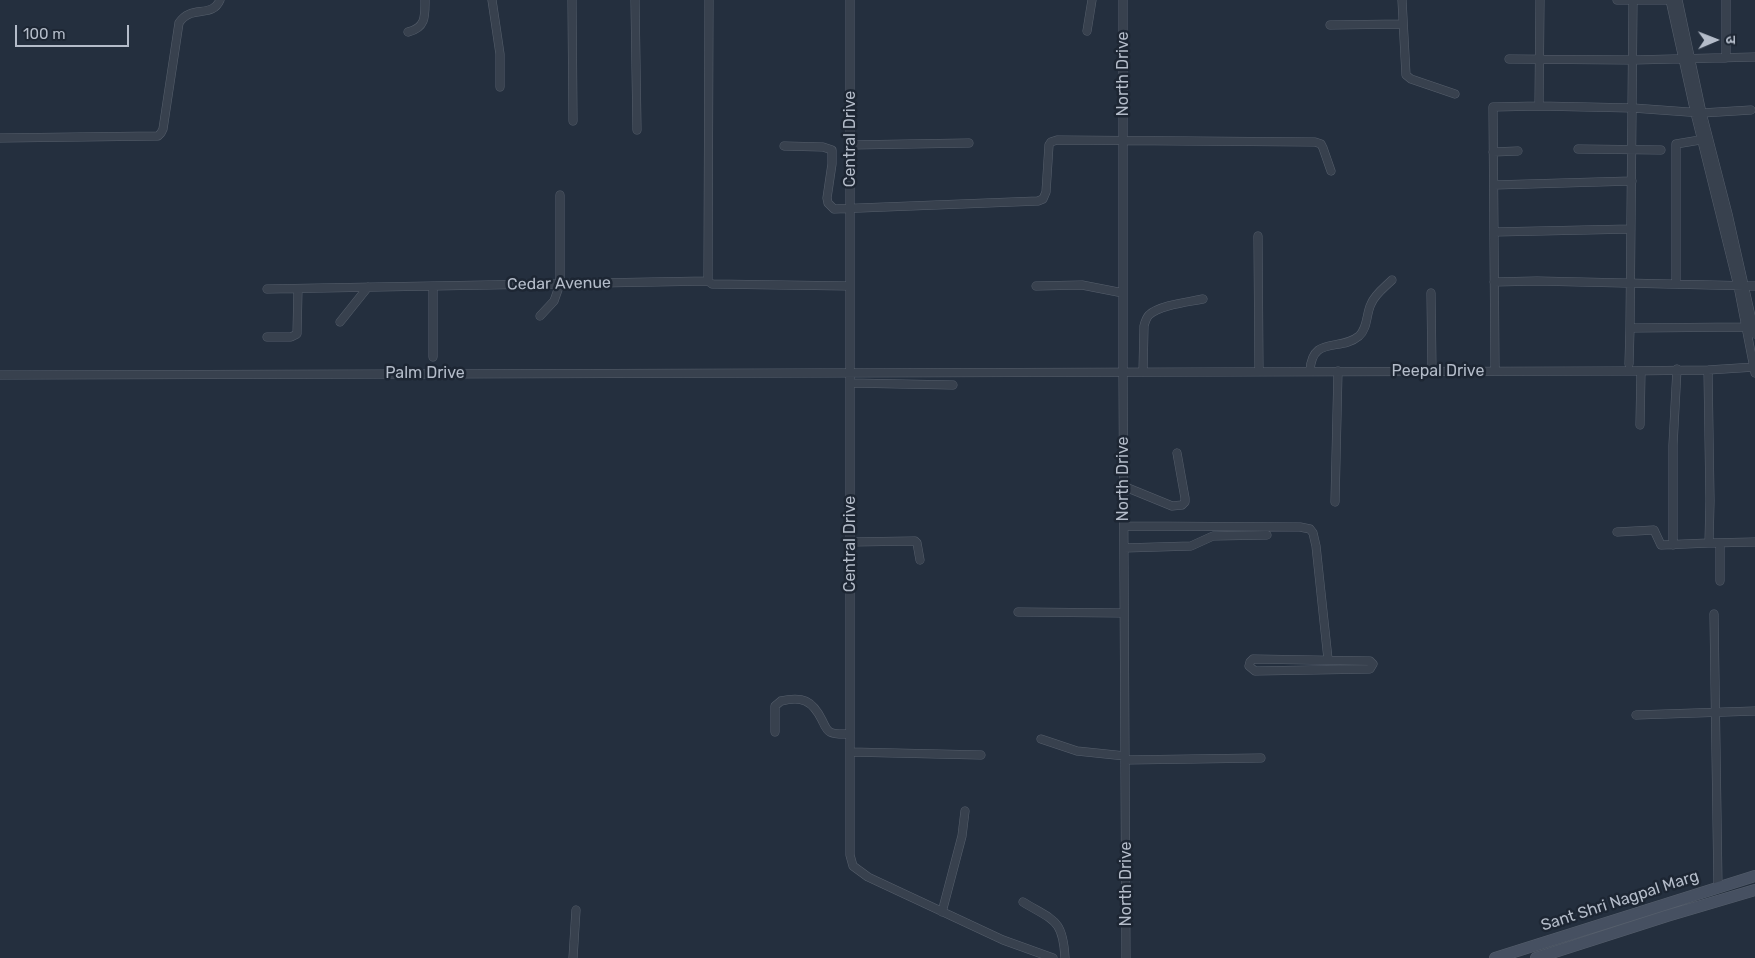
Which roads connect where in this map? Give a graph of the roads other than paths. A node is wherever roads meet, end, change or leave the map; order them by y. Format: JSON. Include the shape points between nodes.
{"nodes":[{"id":1,"x":220,"y":0,"type":"edge"},
{"id":2,"x":425,"y":0,"type":"edge"},
{"id":3,"x":492,"y":0,"type":"edge"},
{"id":4,"x":572,"y":0,"type":"edge"},
{"id":5,"x":635,"y":0,"type":"edge"},
{"id":6,"x":709,"y":0,"type":"edge"},
{"id":7,"x":850,"y":0,"type":"edge"},
{"id":8,"x":1092,"y":0,"type":"edge"},
{"id":9,"x":1123,"y":0,"type":"edge"},
{"id":10,"x":1402,"y":0,"type":"edge"},
{"id":11,"x":1540,"y":0,"type":"edge"},
{"id":12,"x":1618,"y":0,"type":"edge"},
{"id":13,"x":1633,"y":0,"type":"edge"},
{"id":14,"x":1670,"y":0,"type":"edge"},
{"id":15,"x":1678,"y":0,"type":"edge"},
{"id":16,"x":1726,"y":0,"type":"edge"},
{"id":17,"x":1403,"y":24,"type":"junction"},
{"id":18,"x":1330,"y":25,"type":"dead end"},
{"id":19,"x":1086,"y":31,"type":"dead end"},
{"id":20,"x":408,"y":32,"type":"dead end"},
{"id":21,"x":1755,"y":57,"type":"edge"},
{"id":22,"x":1687,"y":58,"type":"junction"},
{"id":23,"x":1726,"y":58,"type":"junction"},
{"id":24,"x":1509,"y":59,"type":"dead end"},
{"id":25,"x":1539,"y":59,"type":"junction"},
{"id":26,"x":1633,"y":60,"type":"junction"},
{"id":27,"x":500,"y":87,"type":"dead end"},
{"id":28,"x":1455,"y":94,"type":"dead end"},
{"id":29,"x":1539,"y":106,"type":"junction"},
{"id":30,"x":1633,"y":108,"type":"junction"},
{"id":31,"x":1751,"y":110,"type":"dead end"},
{"id":32,"x":1698,"y":113,"type":"junction"},
{"id":33,"x":573,"y":121,"type":"dead end"},
{"id":34,"x":637,"y":130,"type":"dead end"},
{"id":35,"x":0,"y":138,"type":"edge"},
{"id":36,"x":1705,"y":139,"type":"junction"},
{"id":37,"x":1123,"y":142,"type":"junction"},
{"id":38,"x":970,"y":143,"type":"dead end"},
{"id":39,"x":850,"y":145,"type":"junction"},
{"id":40,"x":784,"y":146,"type":"dead end"},
{"id":41,"x":1578,"y":149,"type":"dead end"},
{"id":42,"x":1631,"y":150,"type":"junction"},
{"id":43,"x":1661,"y":150,"type":"dead end"},
{"id":44,"x":1493,"y":152,"type":"junction"},
{"id":45,"x":1518,"y":152,"type":"dead end"},
{"id":46,"x":1331,"y":171,"type":"dead end"},
{"id":47,"x":1632,"y":181,"type":"junction"},
{"id":48,"x":1494,"y":185,"type":"junction"},
{"id":49,"x":560,"y":194,"type":"dead end"},
{"id":50,"x":850,"y":210,"type":"junction"},
{"id":51,"x":1631,"y":229,"type":"junction"},
{"id":52,"x":1494,"y":232,"type":"junction"},
{"id":53,"x":1258,"y":236,"type":"dead end"},
{"id":54,"x":1392,"y":280,"type":"dead end"},
{"id":55,"x":708,"y":281,"type":"junction"},
{"id":56,"x":1494,"y":282,"type":"junction"},
{"id":57,"x":1631,"y":283,"type":"junction"},
{"id":58,"x":560,"y":284,"type":"junction"},
{"id":59,"x":1676,"y":284,"type":"junction"},
{"id":60,"x":434,"y":286,"type":"junction"},
{"id":61,"x":850,"y":286,"type":"junction"},
{"id":62,"x":1036,"y":286,"type":"dead end"},
{"id":63,"x":1741,"y":286,"type":"junction"},
{"id":64,"x":1755,"y":286,"type":"edge"},
{"id":65,"x":368,"y":287,"type":"junction"},
{"id":66,"x":267,"y":289,"type":"dead end"},
{"id":67,"x":298,"y":289,"type":"junction"},
{"id":68,"x":1123,"y":293,"type":"junction"},
{"id":69,"x":1431,"y":293,"type":"dead end"},
{"id":70,"x":1203,"y":299,"type":"dead end"},
{"id":71,"x":540,"y":316,"type":"dead end"},
{"id":72,"x":340,"y":322,"type":"dead end"},
{"id":73,"x":1746,"y":327,"type":"junction"},
{"id":74,"x":1630,"y":328,"type":"junction"},
{"id":75,"x":1755,"y":334,"type":"edge"},
{"id":76,"x":267,"y":337,"type":"dead end"},
{"id":77,"x":433,"y":357,"type":"dead end"},
{"id":78,"x":1629,"y":364,"type":"dead end"},
{"id":79,"x":1677,"y":369,"type":"junction"},
{"id":80,"x":1755,"y":369,"type":"edge"},
{"id":81,"x":1495,"y":370,"type":"junction"},
{"id":82,"x":1641,"y":370,"type":"junction"},
{"id":83,"x":1708,"y":370,"type":"junction"},
{"id":84,"x":1310,"y":371,"type":"junction"},
{"id":85,"x":1338,"y":371,"type":"junction"},
{"id":86,"x":1432,"y":371,"type":"junction"},
{"id":87,"x":850,"y":372,"type":"junction"},
{"id":88,"x":1123,"y":372,"type":"junction"},
{"id":89,"x":1144,"y":372,"type":"junction"},
{"id":90,"x":1259,"y":372,"type":"junction"},
{"id":91,"x":0,"y":375,"type":"edge"},
{"id":92,"x":850,"y":383,"type":"junction"},
{"id":93,"x":953,"y":385,"type":"dead end"},
{"id":94,"x":1640,"y":424,"type":"dead end"},
{"id":95,"x":1177,"y":453,"type":"dead end"},
{"id":96,"x":1124,"y":486,"type":"junction"},
{"id":97,"x":1335,"y":502,"type":"dead end"},
{"id":98,"x":1124,"y":526,"type":"junction"},
{"id":99,"x":1617,"y":532,"type":"dead end"},
{"id":100,"x":1267,"y":535,"type":"dead end"},
{"id":101,"x":850,"y":542,"type":"junction"},
{"id":102,"x":1720,"y":542,"type":"junction"},
{"id":103,"x":1755,"y":542,"type":"edge"},
{"id":104,"x":1709,"y":543,"type":"junction"},
{"id":105,"x":1673,"y":545,"type":"junction"},
{"id":106,"x":1124,"y":548,"type":"junction"},
{"id":107,"x":920,"y":560,"type":"dead end"},
{"id":108,"x":1720,"y":581,"type":"dead end"},
{"id":109,"x":1018,"y":612,"type":"dead end"},
{"id":110,"x":1124,"y":613,"type":"junction"},
{"id":111,"x":1714,"y":614,"type":"dead end"},
{"id":112,"x":1328,"y":659,"type":"junction"},
{"id":113,"x":1755,"y":711,"type":"edge"},
{"id":114,"x":1715,"y":713,"type":"junction"},
{"id":115,"x":1636,"y":714,"type":"dead end"},
{"id":116,"x":775,"y":732,"type":"dead end"},
{"id":117,"x":850,"y":734,"type":"junction"},
{"id":118,"x":1041,"y":739,"type":"dead end"},
{"id":119,"x":850,"y":752,"type":"junction"},
{"id":120,"x":981,"y":755,"type":"dead end"},
{"id":121,"x":1125,"y":758,"type":"junction"},
{"id":122,"x":1261,"y":758,"type":"dead end"},
{"id":123,"x":965,"y":811,"type":"dead end"},
{"id":124,"x":1755,"y":876,"type":"edge"},
{"id":125,"x":1718,"y":887,"type":"junction"},
{"id":126,"x":1755,"y":890,"type":"edge"},
{"id":127,"x":1695,"y":894,"type":"junction"},
{"id":128,"x":1023,"y":902,"type":"dead end"},
{"id":129,"x":1699,"y":906,"type":"junction"},
{"id":130,"x":576,"y":910,"type":"dead end"},
{"id":131,"x":942,"y":912,"type":"junction"},
{"id":132,"x":573,"y":958,"type":"edge"},
{"id":133,"x":1053,"y":958,"type":"edge"},
{"id":134,"x":1065,"y":958,"type":"edge"},
{"id":135,"x":1126,"y":958,"type":"edge"},
{"id":136,"x":1495,"y":958,"type":"edge"},
{"id":137,"x":1536,"y":958,"type":"edge"}],
"edges":[{"from":1,"to":35,"type":"street","via":[[211,9],[186,14],[179,23],[163,129],[158,136]]},
{"from":2,"to":20,"type":"street","via":[[423,24]]},
{"from":3,"to":27,"type":"street","via":[[500,54]]},
{"from":4,"to":33,"type":"street"},
{"from":5,"to":34,"type":"street"},
{"from":6,"to":55,"type":"street"},
{"from":7,"to":39,"type":"street","name":"Central Drive"},
{"from":8,"to":19,"type":"street"},
{"from":9,"to":37,"type":"street","name":"North Drive"},
{"from":10,"to":17,"type":"street"},
{"from":11,"to":25,"type":"street"},
{"from":12,"to":13,"type":"street"},
{"from":13,"to":14,"type":"street"},
{"from":13,"to":26,"type":"street"},
{"from":14,"to":22,"type":"street"},
{"from":15,"to":22,"type":"street"},
{"from":16,"to":23,"type":"street"},
{"from":17,"to":18,"type":"street"},
{"from":17,"to":28,"type":"street","via":[[1406,75]]},
{"from":21,"to":23,"type":"street"},
{"from":22,"to":23,"type":"street"},
{"from":22,"to":26,"type":"street"},
{"from":22,"to":32,"type":"street"},
{"from":24,"to":25,"type":"street"},
{"from":25,"to":26,"type":"street"},
{"from":25,"to":29,"type":"street"},
{"from":26,"to":30,"type":"street"},
{"from":29,"to":30,"type":"street"},
{"from":29,"to":44,"type":"street","via":[[1493,108]]},
{"from":30,"to":32,"type":"street"},
{"from":30,"to":42,"type":"street"},
{"from":31,"to":32,"type":"street"},
{"from":32,"to":36,"type":"street"},
{"from":36,"to":59,"type":"street","via":[[1676,144]]},
{"from":36,"to":63,"type":"street"},
{"from":37,"to":46,"type":"street","via":[[1314,142],[1321,144]]},
{"from":37,"to":50,"type":"street","via":[[1051,142],[1046,192],[1038,201]]},
{"from":37,"to":68,"type":"street","name":"North Drive"},
{"from":38,"to":39,"type":"street"},
{"from":39,"to":50,"type":"street","name":"Central Drive"},
{"from":40,"to":50,"type":"street","via":[[832,150],[828,203],[830,208]]},
{"from":41,"to":42,"type":"street"},
{"from":42,"to":43,"type":"street"},
{"from":42,"to":47,"type":"street"},
{"from":44,"to":45,"type":"street"},
{"from":44,"to":48,"type":"street"},
{"from":47,"to":48,"type":"street"},
{"from":47,"to":51,"type":"street"},
{"from":48,"to":52,"type":"street"},
{"from":49,"to":58,"type":"street"},
{"from":50,"to":61,"type":"street","name":"Central Drive"},
{"from":51,"to":52,"type":"street"},
{"from":51,"to":57,"type":"street"},
{"from":52,"to":56,"type":"street"},
{"from":53,"to":90,"type":"street"},
{"from":54,"to":84,"type":"street","via":[[1374,299],[1358,337],[1321,348],[1312,358]]},
{"from":55,"to":58,"type":"street","name":"Cedar Avenue"},
{"from":55,"to":61,"type":"street","name":"Cedar Avenue","via":[[712,284]]},
{"from":56,"to":57,"type":"street"},
{"from":56,"to":81,"type":"street"},
{"from":57,"to":59,"type":"street"},
{"from":57,"to":74,"type":"street"},
{"from":58,"to":60,"type":"street","name":"Cedar Avenue"},
{"from":58,"to":71,"type":"street","via":[[554,301]]},
{"from":59,"to":63,"type":"street"},
{"from":60,"to":65,"type":"street","name":"Cedar Avenue"},
{"from":60,"to":77,"type":"street"},
{"from":61,"to":87,"type":"street","name":"Central Drive"},
{"from":62,"to":68,"type":"street","via":[[1082,285]]},
{"from":63,"to":64,"type":"street"},
{"from":63,"to":73,"type":"street"},
{"from":63,"to":75,"type":"street"},
{"from":65,"to":67,"type":"street","name":"Cedar Avenue"},
{"from":65,"to":72,"type":"street"},
{"from":66,"to":67,"type":"street","name":"Cedar Avenue"},
{"from":67,"to":76,"type":"street","via":[[296,334]]},
{"from":68,"to":88,"type":"street","name":"North Drive"},
{"from":69,"to":86,"type":"street"},
{"from":70,"to":89,"type":"street","via":[[1149,315],[1144,326]]},
{"from":73,"to":74,"type":"street"},
{"from":73,"to":80,"type":"street"},
{"from":74,"to":78,"type":"street"},
{"from":79,"to":82,"type":"street","name":"Peepal Drive"},
{"from":79,"to":83,"type":"street","name":"Peepal Drive"},
{"from":79,"to":105,"type":"street"},
{"from":80,"to":83,"type":"street","name":"Peepal Drive"},
{"from":81,"to":82,"type":"street","name":"Peepal Drive"},
{"from":81,"to":86,"type":"street","name":"Peepal Drive"},
{"from":82,"to":94,"type":"street"},
{"from":83,"to":104,"type":"street"},
{"from":84,"to":85,"type":"street","name":"Peepal Drive"},
{"from":84,"to":90,"type":"street","name":"Peepal Drive"},
{"from":85,"to":86,"type":"street","name":"Peepal Drive"},
{"from":85,"to":97,"type":"street"},
{"from":87,"to":88,"type":"street","name":"Palm Drive"},
{"from":87,"to":91,"type":"street","name":"Palm Drive"},
{"from":87,"to":92,"type":"street","name":"Central Drive"},
{"from":88,"to":89,"type":"street","name":"Peepal Drive"},
{"from":88,"to":96,"type":"street","name":"North Drive"},
{"from":89,"to":90,"type":"street","name":"Peepal Drive"},
{"from":92,"to":93,"type":"street"},
{"from":92,"to":101,"type":"street","name":"Central Drive"},
{"from":95,"to":96,"type":"street","via":[[1185,498],[1182,505],[1172,506]]},
{"from":96,"to":98,"type":"street","name":"North Drive"},
{"from":98,"to":106,"type":"street","name":"North Drive"},
{"from":98,"to":112,"type":"street","via":[[1310,529],[1316,546]]},
{"from":99,"to":105,"type":"street","via":[[1654,530],[1660,544]]},
{"from":100,"to":106,"type":"street","via":[[1213,536],[1191,546]]},
{"from":101,"to":107,"type":"street","via":[[915,541]]},
{"from":101,"to":117,"type":"street","name":"Central Drive"},
{"from":102,"to":103,"type":"street"},
{"from":102,"to":104,"type":"street"},
{"from":102,"to":108,"type":"street"},
{"from":104,"to":105,"type":"street"},
{"from":106,"to":110,"type":"street","name":"North Drive"},
{"from":109,"to":110,"type":"street"},
{"from":110,"to":121,"type":"street","name":"North Drive"},
{"from":111,"to":114,"type":"street"},
{"from":112,"to":112,"type":"street","via":[[1370,661],[1372,665],[1370,669],[1265,671],[1255,671],[1249,666],[1253,659]]},
{"from":113,"to":114,"type":"street"},
{"from":114,"to":115,"type":"street"},
{"from":114,"to":125,"type":"street"},
{"from":116,"to":117,"type":"street","via":[[775,706],[781,701],[796,700],[812,703],[828,731]]},
{"from":117,"to":119,"type":"street","name":"Central Drive"},
{"from":118,"to":121,"type":"street","via":[[1078,751]]},
{"from":119,"to":120,"type":"street"},
{"from":119,"to":131,"type":"street","name":"Central Drive","via":[[850,855],[853,866],[868,877]]},
{"from":121,"to":122,"type":"street"},
{"from":121,"to":135,"type":"street","name":"North Drive"},
{"from":123,"to":131,"type":"street"},
{"from":124,"to":125,"type":"main road","name":"Sant Shri Nagpal Marg"},
{"from":125,"to":127,"type":"main road","name":"Sant Shri Nagpal Marg"},
{"from":126,"to":129,"type":"main road","name":"Sant Shri Nagpal Marg"},
{"from":127,"to":129,"type":"main road","via":[[1692,902]]},
{"from":127,"to":136,"type":"main road","name":"Sant Shri Nagpal Marg"},
{"from":128,"to":134,"type":"street","via":[[1058,925],[1064,940]]},
{"from":129,"to":137,"type":"main road","name":"Sant Shri Nagpal Marg"},
{"from":130,"to":132,"type":"street"},
{"from":131,"to":133,"type":"street","name":"Central Drive","via":[[1003,940]]}]}
